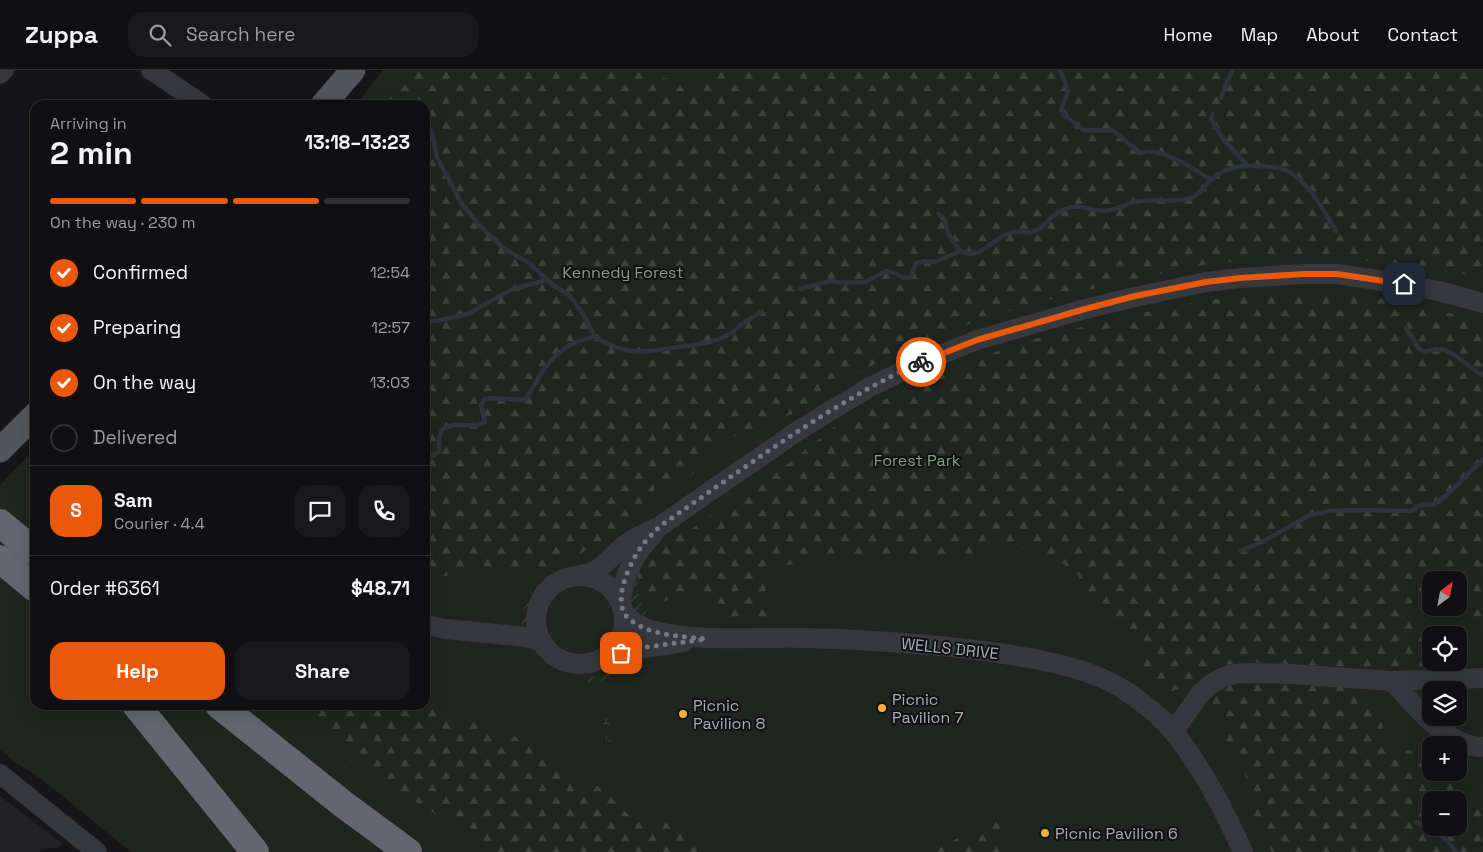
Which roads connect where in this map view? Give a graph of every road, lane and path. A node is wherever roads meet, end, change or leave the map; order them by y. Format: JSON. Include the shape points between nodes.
{"nodes":[{"id":1,"x":151,"y":70,"type":"edge"},
{"id":2,"x":353,"y":70,"type":"edge"},
{"id":3,"x":196,"y":100,"type":"edge"},
{"id":4,"x":328,"y":100,"type":"edge"},
{"id":5,"x":1483,"y":304,"type":"edge"},
{"id":6,"x":30,"y":420,"type":"edge"},
{"id":7,"x":0,"y":450,"type":"edge"},
{"id":8,"x":0,"y":524,"type":"edge"},
{"id":9,"x":660,"y":526,"type":"junction"},
{"id":10,"x":30,"y":548,"type":"edge"},
{"id":11,"x":0,"y":559,"type":"edge"},
{"id":12,"x":576,"y":576,"type":"junction"},
{"id":13,"x":30,"y":584,"type":"edge"},
{"id":14,"x":622,"y":605,"type":"junction"},
{"id":15,"x":430,"y":626,"type":"edge"},
{"id":16,"x":706,"y":639,"type":"junction"},
{"id":17,"x":542,"y":642,"type":"junction"},
{"id":18,"x":602,"y":658,"type":"junction"},
{"id":19,"x":1483,"y":678,"type":"edge"},
{"id":20,"x":1392,"y":680,"type":"junction"},
{"id":21,"x":140,"y":710,"type":"edge"},
{"id":22,"x":225,"y":710,"type":"edge"},
{"id":23,"x":1173,"y":732,"type":"junction"},
{"id":24,"x":1483,"y":747,"type":"edge"},
{"id":25,"x":0,"y":774,"type":"edge"},
{"id":26,"x":97,"y":852,"type":"edge"},
{"id":27,"x":255,"y":852,"type":"edge"},
{"id":28,"x":408,"y":852,"type":"edge"},
{"id":29,"x":1242,"y":852,"type":"edge"}],
"edges":[{"from":1,"to":3,"type":"street"},
{"from":2,"to":4,"type":"main road"},
{"from":5,"to":9,"type":"street","via":[[1404,284],[1337,274],[1304,274],[1206,282],[1085,309],[977,340],[870,387],[799,430]]},
{"from":6,"to":7,"type":"main road"},
{"from":8,"to":10,"type":"highway"},
{"from":9,"to":12,"type":"street","via":[[620,548],[600,568]]},
{"from":9,"to":14,"type":"street","via":[[643,544],[625,578]]},
{"from":11,"to":13,"type":"highway"},
{"from":12,"to":14,"type":"street","via":[[597,579],[610,588]]},
{"from":12,"to":17,"type":"street","via":[[556,583],[541,600],[536,621]]},
{"from":14,"to":16,"type":"street","name":"WELLS DRIVE","via":[[625,615],[645,628]]},
{"from":14,"to":18,"type":"street","via":[[624,620],[618,642]]},
{"from":15,"to":17,"type":"street","via":[[526,637]]},
{"from":16,"to":18,"type":"street","name":"WELLS DRIVE","via":[[640,648]]},
{"from":16,"to":23,"type":"street","name":"WELLS DRIVE","via":[[806,638],[898,642],[1049,661],[1112,683],[1151,710]]},
{"from":17,"to":18,"type":"street","via":[[551,653],[576,664]]},
{"from":19,"to":20,"type":"street"},
{"from":20,"to":23,"type":"street","via":[[1235,674],[1211,684],[1200,694]]},
{"from":20,"to":24,"type":"street","via":[[1447,734]]},
{"from":21,"to":27,"type":"highway"},
{"from":22,"to":28,"type":"highway"},
{"from":23,"to":29,"type":"street","name":"WELLS DRIVE","via":[[1198,766]]},
{"from":25,"to":26,"type":"street"}]}
